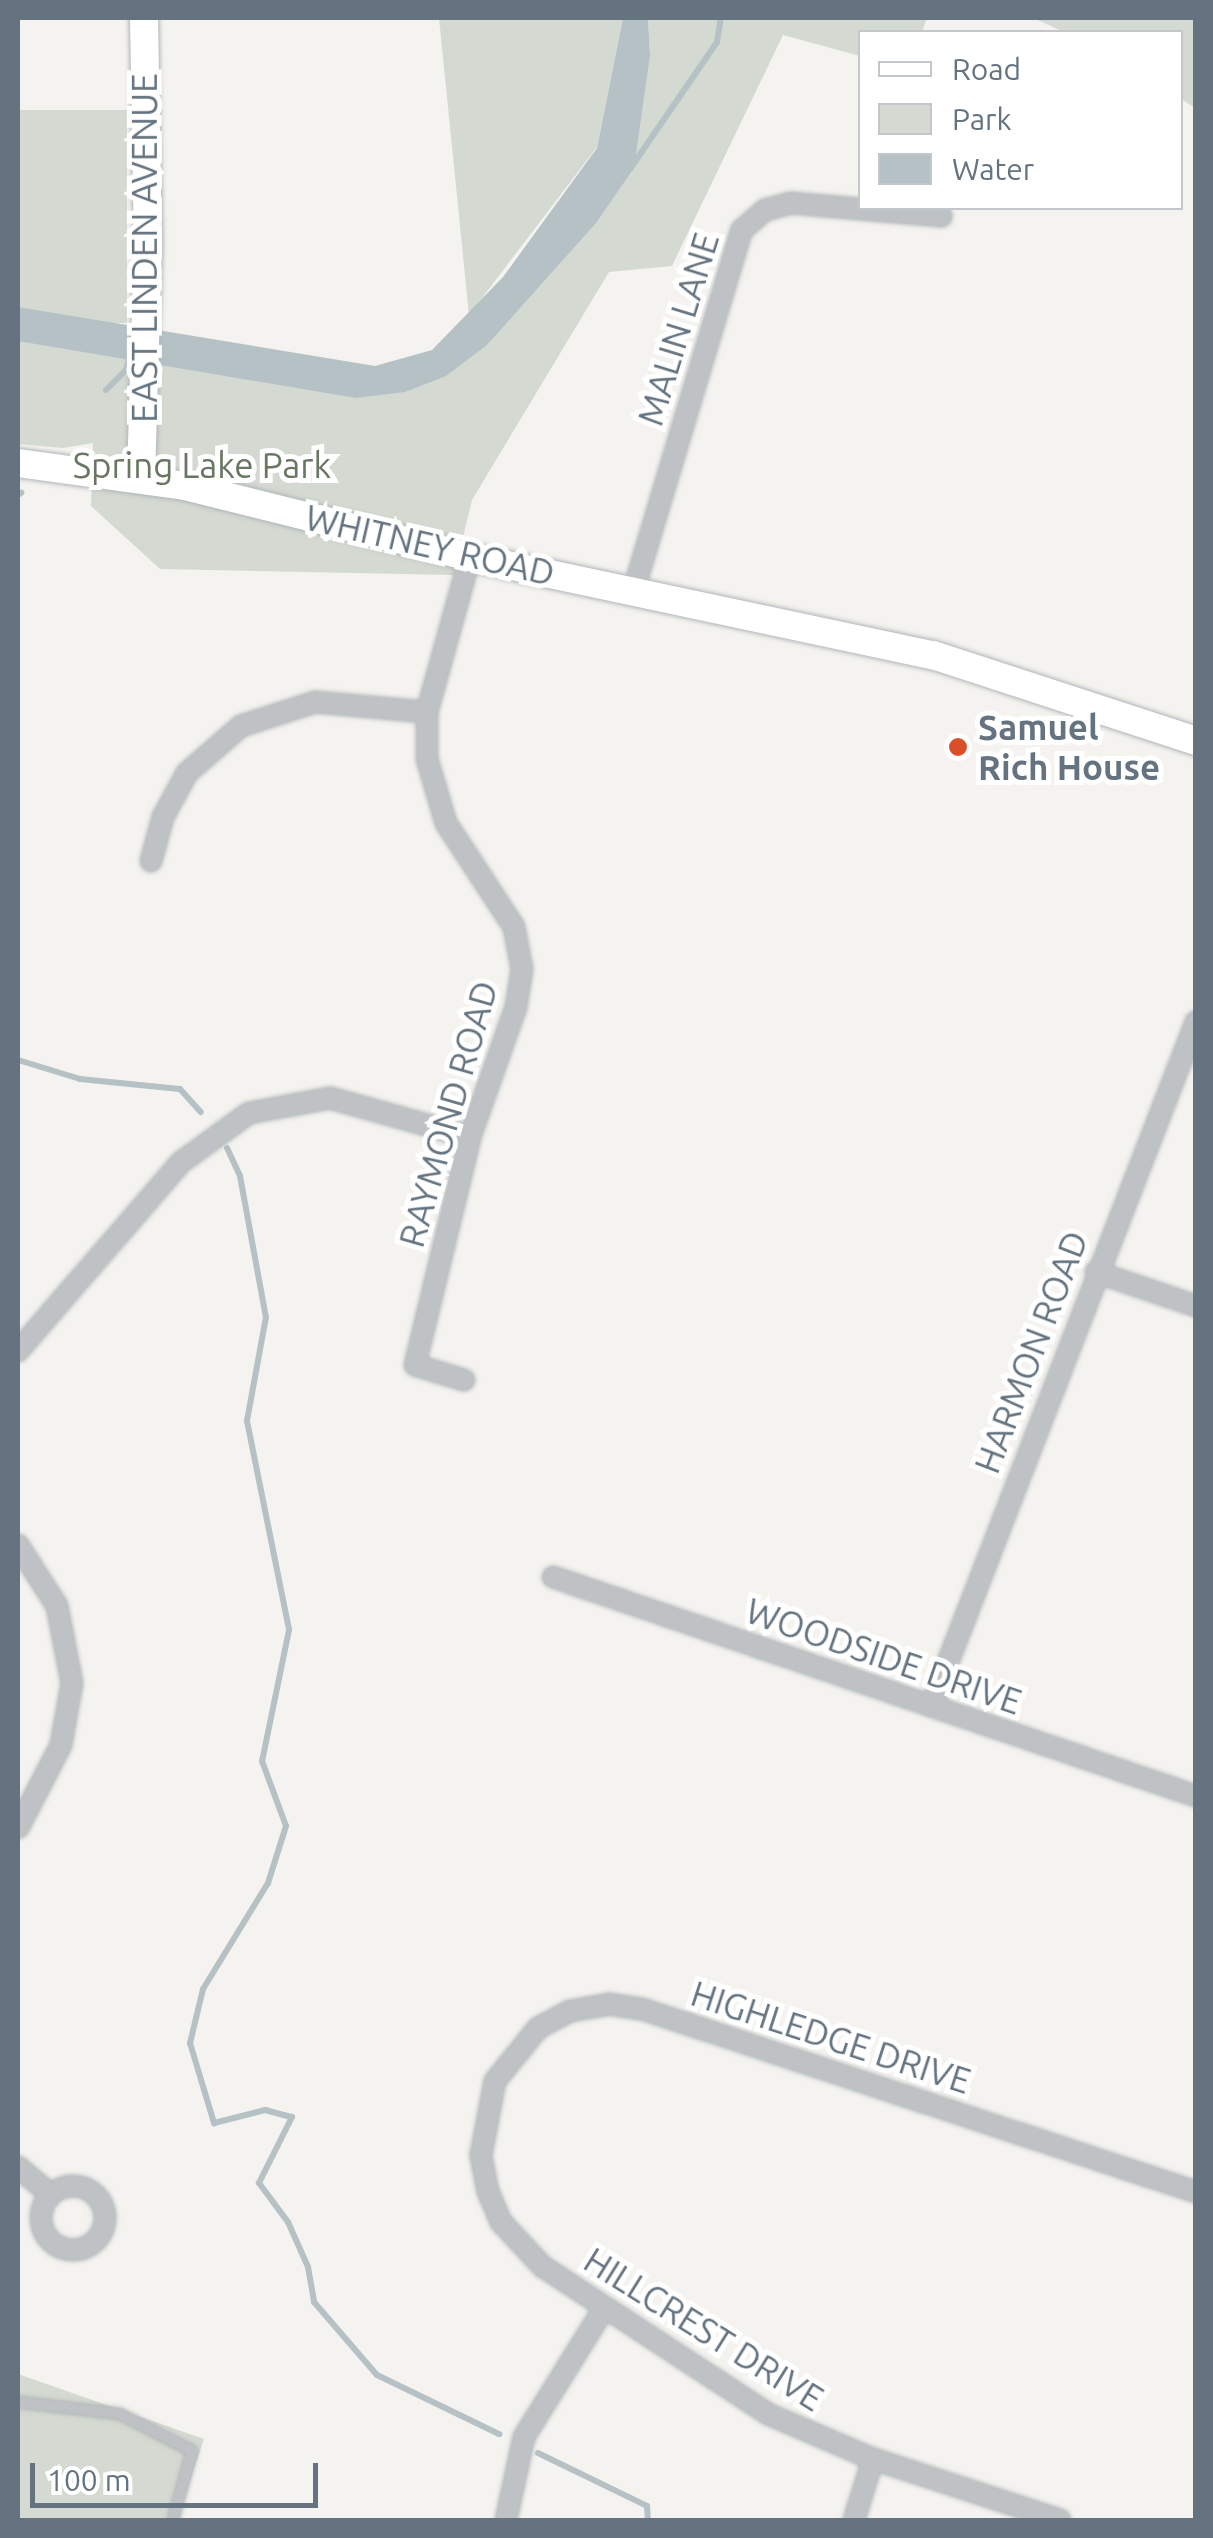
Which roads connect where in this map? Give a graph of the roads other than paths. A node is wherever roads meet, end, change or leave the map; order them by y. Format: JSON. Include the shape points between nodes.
{"nodes":[{"id":1,"x":144,"y":18,"type":"edge"},
{"id":2,"x":858,"y":209,"type":"edge"},
{"id":3,"x":872,"y":210,"type":"edge"},
{"id":4,"x":941,"y":216,"type":"dead end"},
{"id":5,"x":18,"y":463,"type":"edge"},
{"id":6,"x":141,"y":478,"type":"junction"},
{"id":7,"x":470,"y":557,"type":"junction"},
{"id":8,"x":634,"y":589,"type":"junction"},
{"id":9,"x":427,"y":712,"type":"junction"},
{"id":10,"x":1194,"y":735,"type":"edge"},
{"id":11,"x":151,"y":860,"type":"dead end"},
{"id":12,"x":1196,"y":1022,"type":"edge"},
{"id":13,"x":470,"y":1138,"type":"junction"},
{"id":14,"x":1096,"y":1272,"type":"junction"},
{"id":15,"x":1196,"y":1306,"type":"edge"},
{"id":16,"x":18,"y":1351,"type":"edge"},
{"id":17,"x":464,"y":1380,"type":"dead end"},
{"id":18,"x":18,"y":1545,"type":"edge"},
{"id":19,"x":552,"y":1576,"type":"dead end"},
{"id":20,"x":931,"y":1706,"type":"junction"},
{"id":21,"x":1196,"y":1796,"type":"edge"},
{"id":22,"x":18,"y":1828,"type":"edge"},
{"id":23,"x":486,"y":2107,"type":"joint"},
{"id":24,"x":18,"y":2167,"type":"edge"},
{"id":25,"x":1196,"y":2192,"type":"edge"},
{"id":26,"x":51,"y":2195,"type":"dead end"},
{"id":27,"x":604,"y":2310,"type":"junction"},
{"id":28,"x":18,"y":2402,"type":"edge"},
{"id":29,"x":873,"y":2460,"type":"junction"},
{"id":30,"x":173,"y":2520,"type":"edge"},
{"id":31,"x":506,"y":2520,"type":"edge"},
{"id":32,"x":854,"y":2520,"type":"edge"},
{"id":33,"x":1060,"y":2520,"type":"edge"}],
"edges":[{"from":1,"to":6,"type":"main road","name":"EAST LINDEN AVENUE","via":[[148,246]]},
{"from":2,"to":8,"type":"street","name":"MALIN LANE","via":[[791,203],[765,210],[742,230]]},
{"from":3,"to":4,"type":"street","name":"MALIN LANE"},
{"from":5,"to":6,"type":"main road","name":"WHITNEY ROAD"},
{"from":6,"to":7,"type":"main road","name":"WHITNEY ROAD"},
{"from":7,"to":8,"type":"main road","name":"WHITNEY ROAD"},
{"from":7,"to":9,"type":"street","name":"RAYMOND ROAD"},
{"from":8,"to":10,"type":"main road","name":"WHITNEY ROAD","via":[[994,672]]},
{"from":9,"to":11,"type":"street","via":[[315,702],[241,726],[186,773]]},
{"from":9,"to":13,"type":"street","name":"RAYMOND ROAD","via":[[427,760],[438,804],[520,948],[516,1008]]},
{"from":12,"to":14,"type":"street","name":"HARMON ROAD"},
{"from":13,"to":16,"type":"street","via":[[330,1098],[250,1113],[180,1163]]},
{"from":13,"to":17,"type":"street","name":"RAYMOND ROAD","via":[[414,1364]]},
{"from":14,"to":15,"type":"street"},
{"from":14,"to":20,"type":"street","name":"HARMON ROAD"},
{"from":18,"to":22,"type":"street","via":[[57,1606],[72,1684],[61,1744]]},
{"from":19,"to":20,"type":"street","name":"WOODSIDE DRIVE"},
{"from":20,"to":21,"type":"street","name":"WOODSIDE DRIVE"},
{"from":23,"to":25,"type":"street","name":"HIGHLEDGE DRIVE","via":[[514,2050],[538,2028],[570,2011],[608,2004],[642,2009]]},
{"from":23,"to":27,"type":"street","name":"HILLCREST DRIVE","via":[[481,2155],[501,2222],[542,2267]]},
{"from":24,"to":26,"type":"street"},
{"from":27,"to":29,"type":"street","name":"HILLCREST DRIVE","via":[[768,2414]]},
{"from":27,"to":31,"type":"street","via":[[524,2437]]},
{"from":28,"to":30,"type":"lane","via":[[100,2408],[180,2442],[192,2452]]},
{"from":29,"to":32,"type":"street"},
{"from":29,"to":33,"type":"street","name":"HILLCREST DRIVE"}]}
